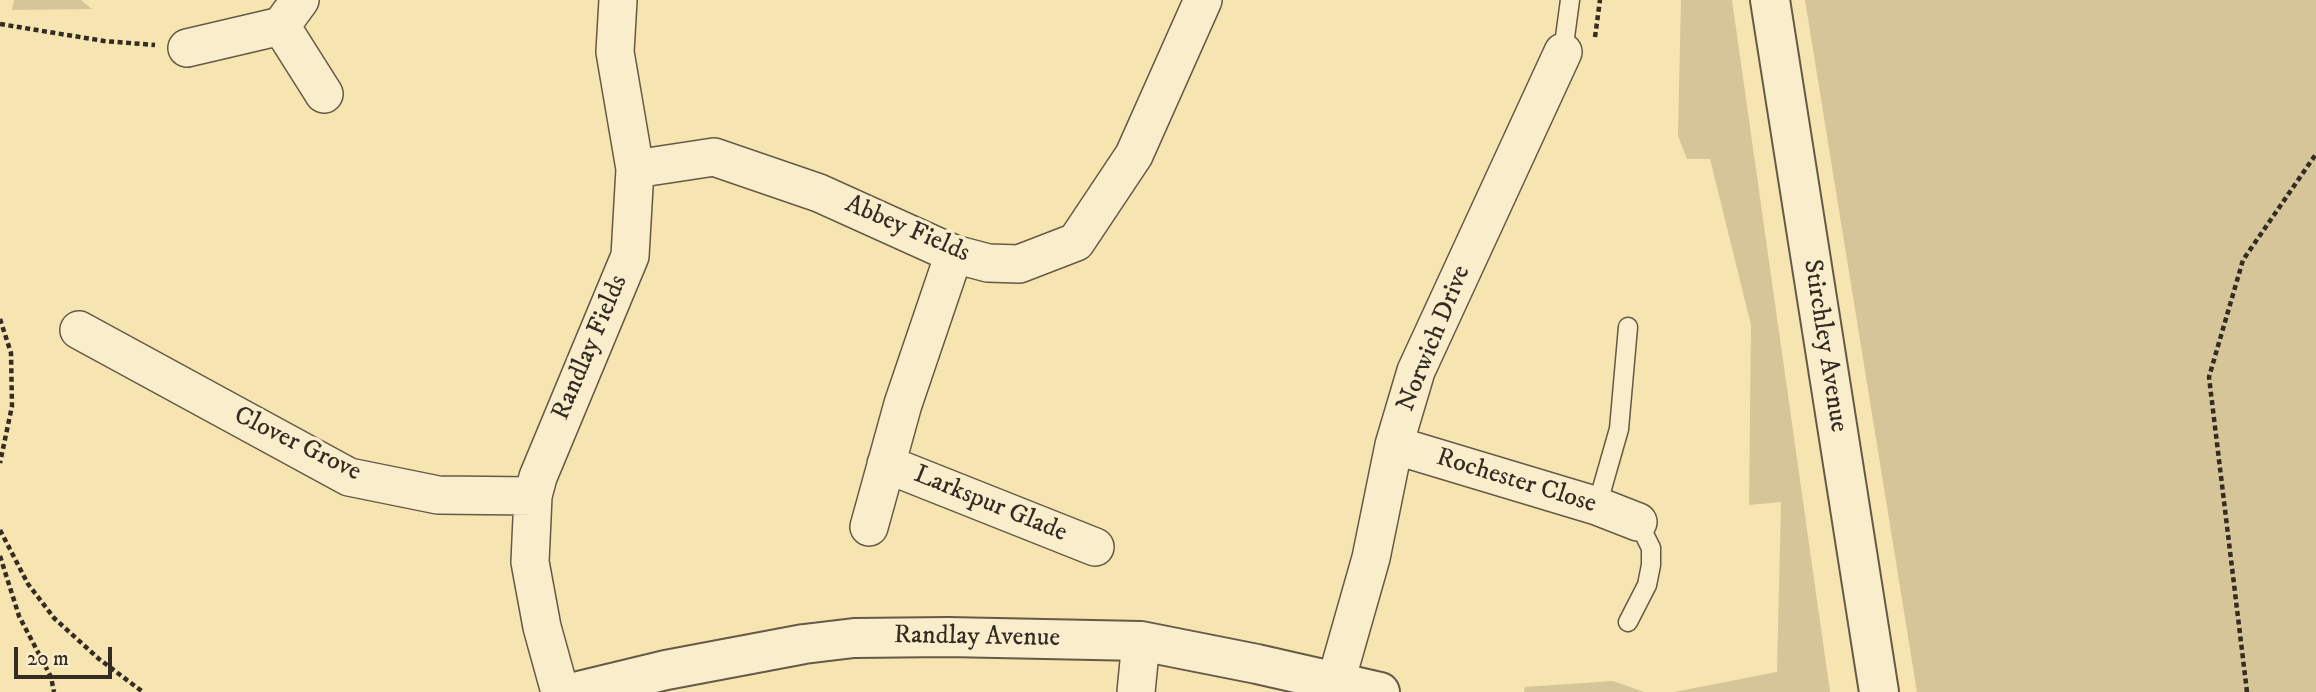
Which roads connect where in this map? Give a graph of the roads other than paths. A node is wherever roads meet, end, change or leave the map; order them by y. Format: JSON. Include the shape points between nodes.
{"nodes":[{"id":1,"x":618,"y":0,"type":"edge"},
{"id":2,"x":1203,"y":0,"type":"edge"},
{"id":3,"x":1570,"y":0,"type":"edge"},
{"id":4,"x":1770,"y":0,"type":"edge"},
{"id":5,"x":290,"y":13,"type":"edge"},
{"id":6,"x":187,"y":48,"type":"road end"},
{"id":7,"x":1563,"y":52,"type":"joint"},
{"id":8,"x":324,"y":94,"type":"dead end"},
{"id":9,"x":635,"y":169,"type":"junction"},
{"id":10,"x":954,"y":254,"type":"junction"},
{"id":11,"x":1628,"y":327,"type":"dead end"},
{"id":12,"x":79,"y":330,"type":"dead end"},
{"id":13,"x":1394,"y":444,"type":"junction"},
{"id":14,"x":886,"y":464,"type":"junction"},
{"id":15,"x":533,"y":496,"type":"junction"},
{"id":16,"x":1597,"y":506,"type":"junction"},
{"id":17,"x":1638,"y":522,"type":"joint"},
{"id":18,"x":869,"y":527,"type":"dead end"},
{"id":19,"x":1095,"y":547,"type":"dead end"},
{"id":20,"x":1628,"y":622,"type":"dead end"},
{"id":21,"x":1141,"y":641,"type":"junction"},
{"id":22,"x":1336,"y":681,"type":"junction"},
{"id":23,"x":559,"y":692,"type":"edge"},
{"id":24,"x":575,"y":692,"type":"edge"},
{"id":25,"x":1136,"y":692,"type":"edge"},
{"id":26,"x":1380,"y":692,"type":"edge"},
{"id":27,"x":1879,"y":692,"type":"edge"}],
"edges":[{"from":1,"to":9,"type":"street","name":"Randlay Fields","via":[[615,52]]},
{"from":2,"to":10,"type":"street","name":"Abbey Fields","via":[[1134,155],[1076,242],[1019,264],[988,263]]},
{"from":3,"to":7,"type":"lane"},
{"from":4,"to":27,"type":"street","name":"Stirchley Avenue"},
{"from":5,"to":6,"type":"street"},
{"from":5,"to":8,"type":"street"},
{"from":7,"to":13,"type":"street","name":"Norwich Drive","via":[[1416,371]]},
{"from":9,"to":10,"type":"street","name":"Abbey Fields","via":[[714,157],[819,194]]},
{"from":9,"to":15,"type":"street","name":"Randlay Fields","via":[[630,256],[542,464]]},
{"from":10,"to":14,"type":"street","name":"Larkspur Glade"},
{"from":11,"to":16,"type":"lane","via":[[1619,429]]},
{"from":12,"to":15,"type":"street","name":"Clover Grove","via":[[349,477],[438,495]]},
{"from":13,"to":16,"type":"street","name":"Rochester Close"},
{"from":13,"to":22,"type":"street","name":"Norwich Drive","via":[[1371,558]]},
{"from":14,"to":18,"type":"street","name":"Larkspur Glade"},
{"from":14,"to":19,"type":"street","name":"Larkspur Glade"},
{"from":15,"to":23,"type":"street","name":"Randlay Fields","via":[[530,562]]},
{"from":16,"to":17,"type":"street","name":"Rochester Close"},
{"from":17,"to":20,"type":"lane","via":[[1651,548],[1651,565],[1647,585]]},
{"from":21,"to":22,"type":"street","name":"Randlay Avenue"},
{"from":21,"to":24,"type":"street","name":"Randlay Avenue","via":[[854,638],[760,651]]},
{"from":21,"to":25,"type":"street"},
{"from":22,"to":26,"type":"street","name":"Randlay Avenue"}]}
